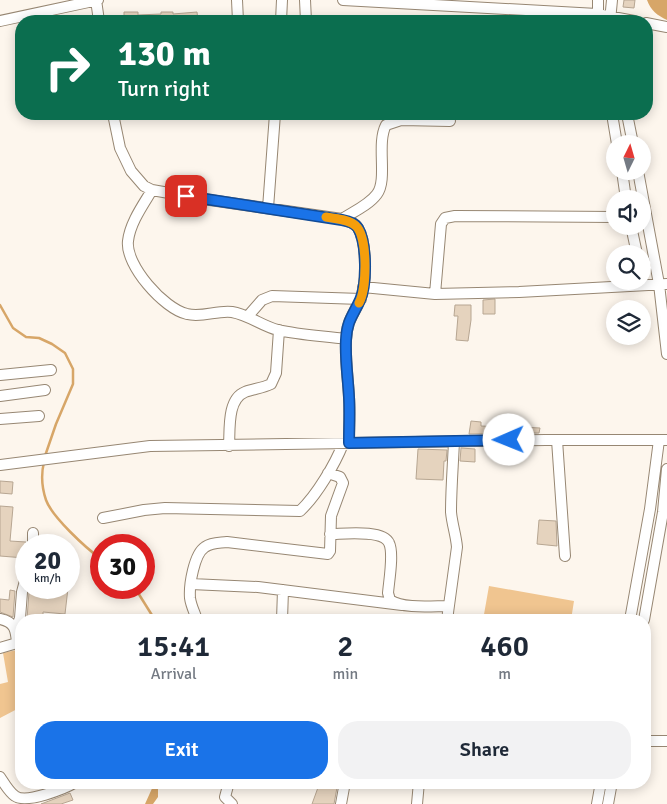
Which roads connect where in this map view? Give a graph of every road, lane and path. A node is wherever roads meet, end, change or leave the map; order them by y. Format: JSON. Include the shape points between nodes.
{"nodes":[{"id":1,"x":97,"y":0,"type":"edge"},
{"id":2,"x":237,"y":0,"type":"edge"},
{"id":3,"x":282,"y":0,"type":"edge"},
{"id":4,"x":305,"y":0,"type":"edge"},
{"id":5,"x":343,"y":0,"type":"edge"},
{"id":6,"x":598,"y":0,"type":"edge"},
{"id":7,"x":612,"y":0,"type":"edge"},
{"id":8,"x":375,"y":1,"type":"edge"},
{"id":9,"x":28,"y":15,"type":"edge"},
{"id":10,"x":98,"y":15,"type":"edge"},
{"id":11,"x":238,"y":15,"type":"edge"},
{"id":12,"x":281,"y":15,"type":"edge"},
{"id":13,"x":306,"y":15,"type":"edge"},
{"id":14,"x":559,"y":15,"type":"edge"},
{"id":15,"x":598,"y":15,"type":"edge"},
{"id":16,"x":610,"y":15,"type":"edge"},
{"id":17,"x":15,"y":18,"type":"edge"},
{"id":18,"x":0,"y":21,"type":"edge"},
{"id":19,"x":653,"y":25,"type":"edge"},
{"id":20,"x":667,"y":27,"type":"edge"},
{"id":21,"x":114,"y":120,"type":"edge"},
{"id":22,"x":274,"y":120,"type":"edge"},
{"id":23,"x":613,"y":120,"type":"edge"},
{"id":24,"x":628,"y":120,"type":"edge"},
{"id":25,"x":450,"y":122,"type":"dead end"},
{"id":26,"x":616,"y":135,"type":"edge"},
{"id":27,"x":631,"y":135,"type":"edge"},
{"id":28,"x":640,"y":180,"type":"edge"},
{"id":29,"x":152,"y":190,"type":"junction"},
{"id":30,"x":268,"y":208,"type":"junction"},
{"id":31,"x":606,"y":217,"type":"edge"},
{"id":32,"x":342,"y":220,"type":"junction"},
{"id":33,"x":663,"y":284,"type":"edge"},
{"id":34,"x":606,"y":286,"type":"edge"},
{"id":35,"x":363,"y":287,"type":"junction"},
{"id":36,"x":435,"y":294,"type":"junction"},
{"id":37,"x":361,"y":299,"type":"junction"},
{"id":38,"x":248,"y":316,"type":"junction"},
{"id":39,"x":279,"y":330,"type":"junction"},
{"id":40,"x":346,"y":339,"type":"junction"},
{"id":41,"x":667,"y":350,"type":"edge"},
{"id":42,"x":667,"y":354,"type":"edge"},
{"id":43,"x":52,"y":370,"type":"dead end"},
{"id":44,"x":0,"y":374,"type":"edge"},
{"id":45,"x":45,"y":390,"type":"dead end"},
{"id":46,"x":0,"y":396,"type":"edge"},
{"id":47,"x":39,"y":416,"type":"dead end"},
{"id":48,"x":0,"y":419,"type":"edge"},
{"id":49,"x":557,"y":440,"type":"junction"},
{"id":50,"x":663,"y":440,"type":"edge"},
{"id":51,"x":454,"y":441,"type":"junction"},
{"id":52,"x":346,"y":443,"type":"junction"},
{"id":53,"x":229,"y":446,"type":"junction"},
{"id":54,"x":0,"y":465,"type":"edge"},
{"id":55,"x":667,"y":469,"type":"edge"},
{"id":56,"x":328,"y":473,"type":"junction"},
{"id":57,"x":665,"y":512,"type":"edge"},
{"id":58,"x":103,"y":518,"type":"dead end"},
{"id":59,"x":330,"y":534,"type":"junction"},
{"id":60,"x":565,"y":556,"type":"dead end"},
{"id":61,"x":191,"y":584,"type":"junction"},
{"id":62,"x":283,"y":590,"type":"junction"},
{"id":63,"x":21,"y":599,"type":"edge"},
{"id":64,"x":402,"y":605,"type":"junction"},
{"id":65,"x":448,"y":606,"type":"junction"},
{"id":66,"x":20,"y":614,"type":"edge"},
{"id":67,"x":196,"y":614,"type":"edge"},
{"id":68,"x":282,"y":614,"type":"edge"},
{"id":69,"x":447,"y":614,"type":"edge"},
{"id":70,"x":631,"y":614,"type":"edge"},
{"id":71,"x":645,"y":614,"type":"edge"},
{"id":72,"x":0,"y":619,"type":"edge"},
{"id":73,"x":15,"y":628,"type":"edge"},
{"id":74,"x":15,"y":644,"type":"edge"},
{"id":75,"x":0,"y":648,"type":"edge"},
{"id":76,"x":651,"y":741,"type":"edge"},
{"id":77,"x":667,"y":741,"type":"edge"},
{"id":78,"x":0,"y":777,"type":"edge"},
{"id":79,"x":61,"y":789,"type":"edge"},
{"id":80,"x":227,"y":789,"type":"edge"},
{"id":81,"x":344,"y":789,"type":"edge"},
{"id":82,"x":418,"y":789,"type":"edge"},
{"id":83,"x":600,"y":789,"type":"edge"},
{"id":84,"x":611,"y":789,"type":"edge"},
{"id":85,"x":232,"y":804,"type":"edge"},
{"id":86,"x":341,"y":804,"type":"edge"},
{"id":87,"x":417,"y":804,"type":"edge"},
{"id":88,"x":597,"y":804,"type":"edge"},
{"id":89,"x":608,"y":804,"type":"edge"}],
"edges":[{"from":1,"to":9,"type":"street"},
{"from":1,"to":10,"type":"street"},
{"from":2,"to":11,"type":"street"},
{"from":3,"to":12,"type":"street"},
{"from":4,"to":13,"type":"street"},
{"from":5,"to":8,"type":"street"},
{"from":6,"to":15,"type":"street"},
{"from":7,"to":16,"type":"street"},
{"from":8,"to":14,"type":"street"},
{"from":17,"to":18,"type":"street"},
{"from":19,"to":20,"type":"street"},
{"from":21,"to":29,"type":"street","via":[[126,162],[138,181]]},
{"from":22,"to":30,"type":"street"},
{"from":23,"to":26,"type":"street"},
{"from":24,"to":27,"type":"street"},
{"from":25,"to":32,"type":"street","via":[[401,120],[386,125],[382,136],[380,189],[373,198]]},
{"from":28,"to":33,"type":"street"},
{"from":29,"to":30,"type":"street"},
{"from":29,"to":38,"type":"street","via":[[127,243],[145,281],[156,294],[186,314],[230,312]]},
{"from":30,"to":32,"type":"street"},
{"from":31,"to":36,"type":"street","via":[[445,218],[441,224]]},
{"from":32,"to":35,"type":"street","via":[[355,225],[362,237]]},
{"from":33,"to":41,"type":"street"},
{"from":34,"to":36,"type":"street"},
{"from":35,"to":36,"type":"street"},
{"from":35,"to":37,"type":"street"},
{"from":37,"to":38,"type":"street","via":[[272,296],[262,300]]},
{"from":37,"to":40,"type":"street","via":[[349,319]]},
{"from":38,"to":39,"type":"street"},
{"from":39,"to":40,"type":"street"},
{"from":39,"to":53,"type":"street","via":[[274,379],[271,384],[244,392],[235,400]]},
{"from":40,"to":52,"type":"street","via":[[350,399]]},
{"from":41,"to":42,"type":"street"},
{"from":43,"to":44,"type":"street"},
{"from":45,"to":46,"type":"street"},
{"from":47,"to":48,"type":"street"},
{"from":49,"to":50,"type":"street"},
{"from":49,"to":51,"type":"street"},
{"from":49,"to":60,"type":"street"},
{"from":50,"to":70,"type":"street"},
{"from":51,"to":52,"type":"street"},
{"from":51,"to":65,"type":"street","via":[[451,512],[457,546]]},
{"from":52,"to":53,"type":"street"},
{"from":52,"to":56,"type":"street"},
{"from":53,"to":54,"type":"street","via":[[136,447]]},
{"from":55,"to":57,"type":"street"},
{"from":56,"to":58,"type":"street","via":[[300,511],[165,508]]},
{"from":56,"to":59,"type":"street","via":[[340,477],[343,482],[332,510]]},
{"from":57,"to":71,"type":"street"},
{"from":59,"to":61,"type":"street","via":[[330,551],[326,554],[215,542],[199,552]]},
{"from":59,"to":64,"type":"street","via":[[372,534],[385,538],[391,550],[388,593],[390,600]]},
{"from":61,"to":62,"type":"street"},
{"from":61,"to":67,"type":"street","via":[[190,599]]},
{"from":62,"to":64,"type":"street"},
{"from":62,"to":68,"type":"street"},
{"from":63,"to":66,"type":"street"},
{"from":64,"to":65,"type":"street"},
{"from":65,"to":69,"type":"street"},
{"from":72,"to":73,"type":"street"},
{"from":74,"to":75,"type":"street"},
{"from":76,"to":77,"type":"street"},
{"from":78,"to":79,"type":"street","via":[[13,795],[22,799]]},
{"from":80,"to":85,"type":"street","via":[[225,797]]},
{"from":81,"to":86,"type":"street"},
{"from":82,"to":87,"type":"street"},
{"from":83,"to":88,"type":"street"},
{"from":84,"to":89,"type":"street"}]}
